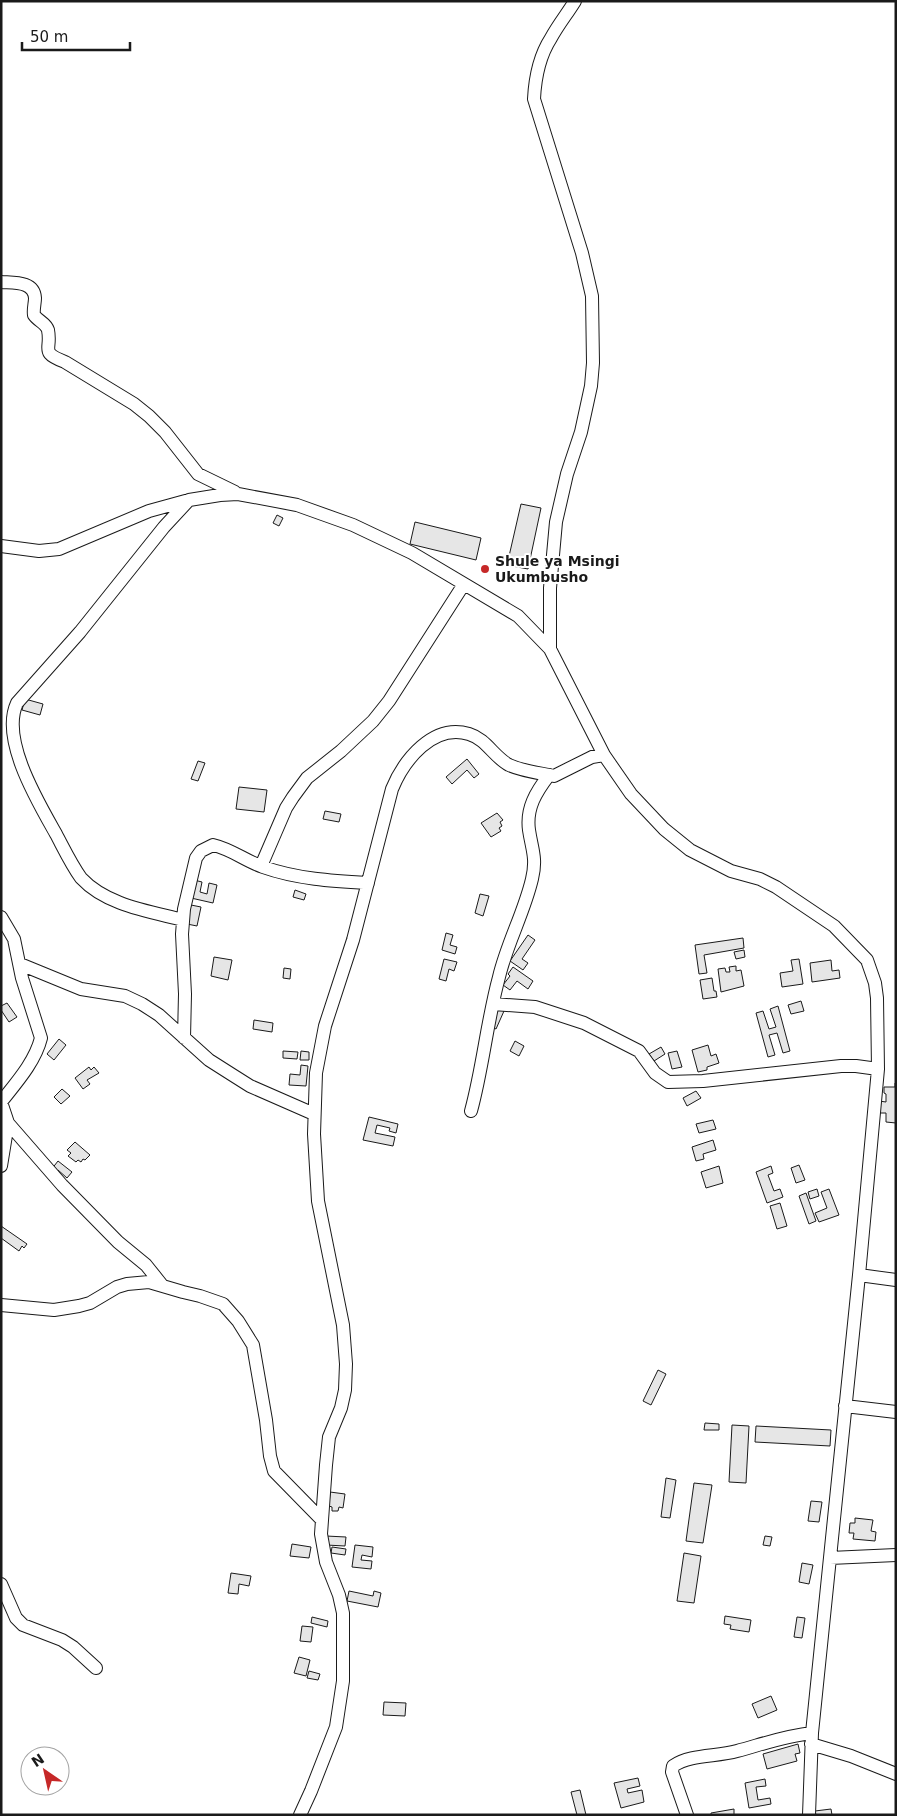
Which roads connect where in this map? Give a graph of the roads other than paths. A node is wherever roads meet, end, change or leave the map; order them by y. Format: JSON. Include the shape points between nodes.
{"nodes":[{"id":1,"x":575,"y":1,"type":"edge"},
{"id":2,"x":1,"y":282,"type":"edge"},
{"id":3,"x":238,"y":494,"type":"junction"},
{"id":4,"x":188,"y":500,"type":"junction"},
{"id":5,"x":1,"y":546,"type":"edge"},
{"id":6,"x":464,"y":584,"type":"junction"},
{"id":7,"x":550,"y":649,"type":"junction"},
{"id":8,"x":604,"y":755,"type":"junction"},
{"id":9,"x":549,"y":775,"type":"junction"},
{"id":10,"x":261,"y":866,"type":"junction"},
{"id":11,"x":368,"y":883,"type":"junction"},
{"id":12,"x":2,"y":920,"type":"edge"},
{"id":13,"x":183,"y":920,"type":"junction"},
{"id":14,"x":20,"y":964,"type":"junction"},
{"id":15,"x":493,"y":1004,"type":"junction"},
{"id":16,"x":184,"y":1038,"type":"junction"},
{"id":17,"x":878,"y":1069,"type":"junction"},
{"id":18,"x":1,"y":1102,"type":"edge"},
{"id":19,"x":471,"y":1111,"type":"dead end"},
{"id":20,"x":314,"y":1114,"type":"junction"},
{"id":21,"x":8,"y":1123,"type":"junction"},
{"id":22,"x":1,"y":1166,"type":"edge"},
{"id":23,"x":859,"y":1275,"type":"junction"},
{"id":24,"x":896,"y":1280,"type":"edge"},
{"id":25,"x":162,"y":1285,"type":"junction"},
{"id":26,"x":1,"y":1305,"type":"edge"},
{"id":27,"x":846,"y":1406,"type":"junction"},
{"id":28,"x":896,"y":1412,"type":"edge"},
{"id":29,"x":322,"y":1520,"type":"junction"},
{"id":30,"x":896,"y":1555,"type":"edge"},
{"id":31,"x":830,"y":1558,"type":"junction"},
{"id":32,"x":1,"y":1584,"type":"edge"},
{"id":33,"x":96,"y":1668,"type":"dead end"},
{"id":34,"x":812,"y":1738,"type":"junction"},
{"id":35,"x":896,"y":1774,"type":"edge"},
{"id":36,"x":300,"y":1815,"type":"edge"},
{"id":37,"x":686,"y":1815,"type":"edge"},
{"id":38,"x":809,"y":1815,"type":"edge"}],
"edges":[{"from":1,"to":7,"type":"street","via":[[549,40],[540,64],[534,99],[582,253],[592,296],[591,386],[556,522],[550,588]]},
{"from":2,"to":3,"type":"street","via":[[24,284],[33,290],[34,315],[48,331],[47,347],[54,358],[134,404],[165,432],[198,474]]},
{"from":3,"to":4,"type":"street"},
{"from":3,"to":6,"type":"street","via":[[297,505],[353,525],[412,553]]},
{"from":4,"to":5,"type":"street","via":[[150,511],[59,549]]},
{"from":4,"to":13,"type":"street","via":[[17,703],[12,722],[21,764],[32,790],[80,878],[105,897]]},
{"from":6,"to":7,"type":"street","via":[[518,616]]},
{"from":6,"to":10,"type":"street","via":[[373,721],[308,778],[293,797]]},
{"from":7,"to":8,"type":"street"},
{"from":8,"to":9,"type":"street","via":[[592,757],[554,776]]},
{"from":8,"to":17,"type":"street","via":[[632,794],[664,829],[690,850],[731,871],[776,887],[834,926],[867,960],[877,998]]},
{"from":9,"to":11,"type":"street","via":[[510,765],[469,734],[444,733],[432,740],[411,756],[398,774]]},
{"from":9,"to":15,"type":"street","via":[[537,790],[528,817],[535,858],[532,878],[506,949]]},
{"from":10,"to":11,"type":"street","via":[[297,876]]},
{"from":10,"to":13,"type":"street","via":[[217,846],[206,848],[196,858]]},
{"from":11,"to":20,"type":"street","via":[[325,1026],[316,1073]]},
{"from":12,"to":14,"type":"street","via":[[14,939]]},
{"from":13,"to":16,"type":"street"},
{"from":14,"to":16,"type":"street","via":[[80,989],[125,996],[159,1015]]},
{"from":14,"to":18,"type":"street","via":[[41,1038],[31,1061]]},
{"from":15,"to":17,"type":"street","via":[[535,1007],[584,1023],[639,1051],[655,1073],[668,1082],[841,1066]]},
{"from":15,"to":19,"type":"street"},
{"from":16,"to":20,"type":"street","via":[[209,1060],[250,1086]]},
{"from":17,"to":23,"type":"street"},
{"from":18,"to":21,"type":"street"},
{"from":20,"to":29,"type":"street","via":[[318,1201],[343,1325],[346,1364],[341,1408],[329,1437]]},
{"from":21,"to":22,"type":"street"},
{"from":21,"to":25,"type":"street","via":[[62,1186],[146,1265]]},
{"from":23,"to":24,"type":"street"},
{"from":23,"to":27,"type":"street"},
{"from":25,"to":26,"type":"street","via":[[133,1282],[117,1287],[90,1303],[54,1310]]},
{"from":25,"to":29,"type":"street","via":[[223,1304],[246,1332],[256,1358],[274,1471]]},
{"from":27,"to":28,"type":"street"},
{"from":27,"to":31,"type":"street"},
{"from":29,"to":36,"type":"street","via":[[324,1556],[343,1613],[343,1680],[336,1727]]},
{"from":30,"to":31,"type":"street"},
{"from":31,"to":34,"type":"street"},
{"from":32,"to":33,"type":"street","via":[[16,1618],[23,1625],[62,1640]]},
{"from":34,"to":35,"type":"street"},
{"from":34,"to":37,"type":"street","via":[[789,1736],[735,1752],[678,1762],[672,1772]]},
{"from":34,"to":38,"type":"street"}]}
